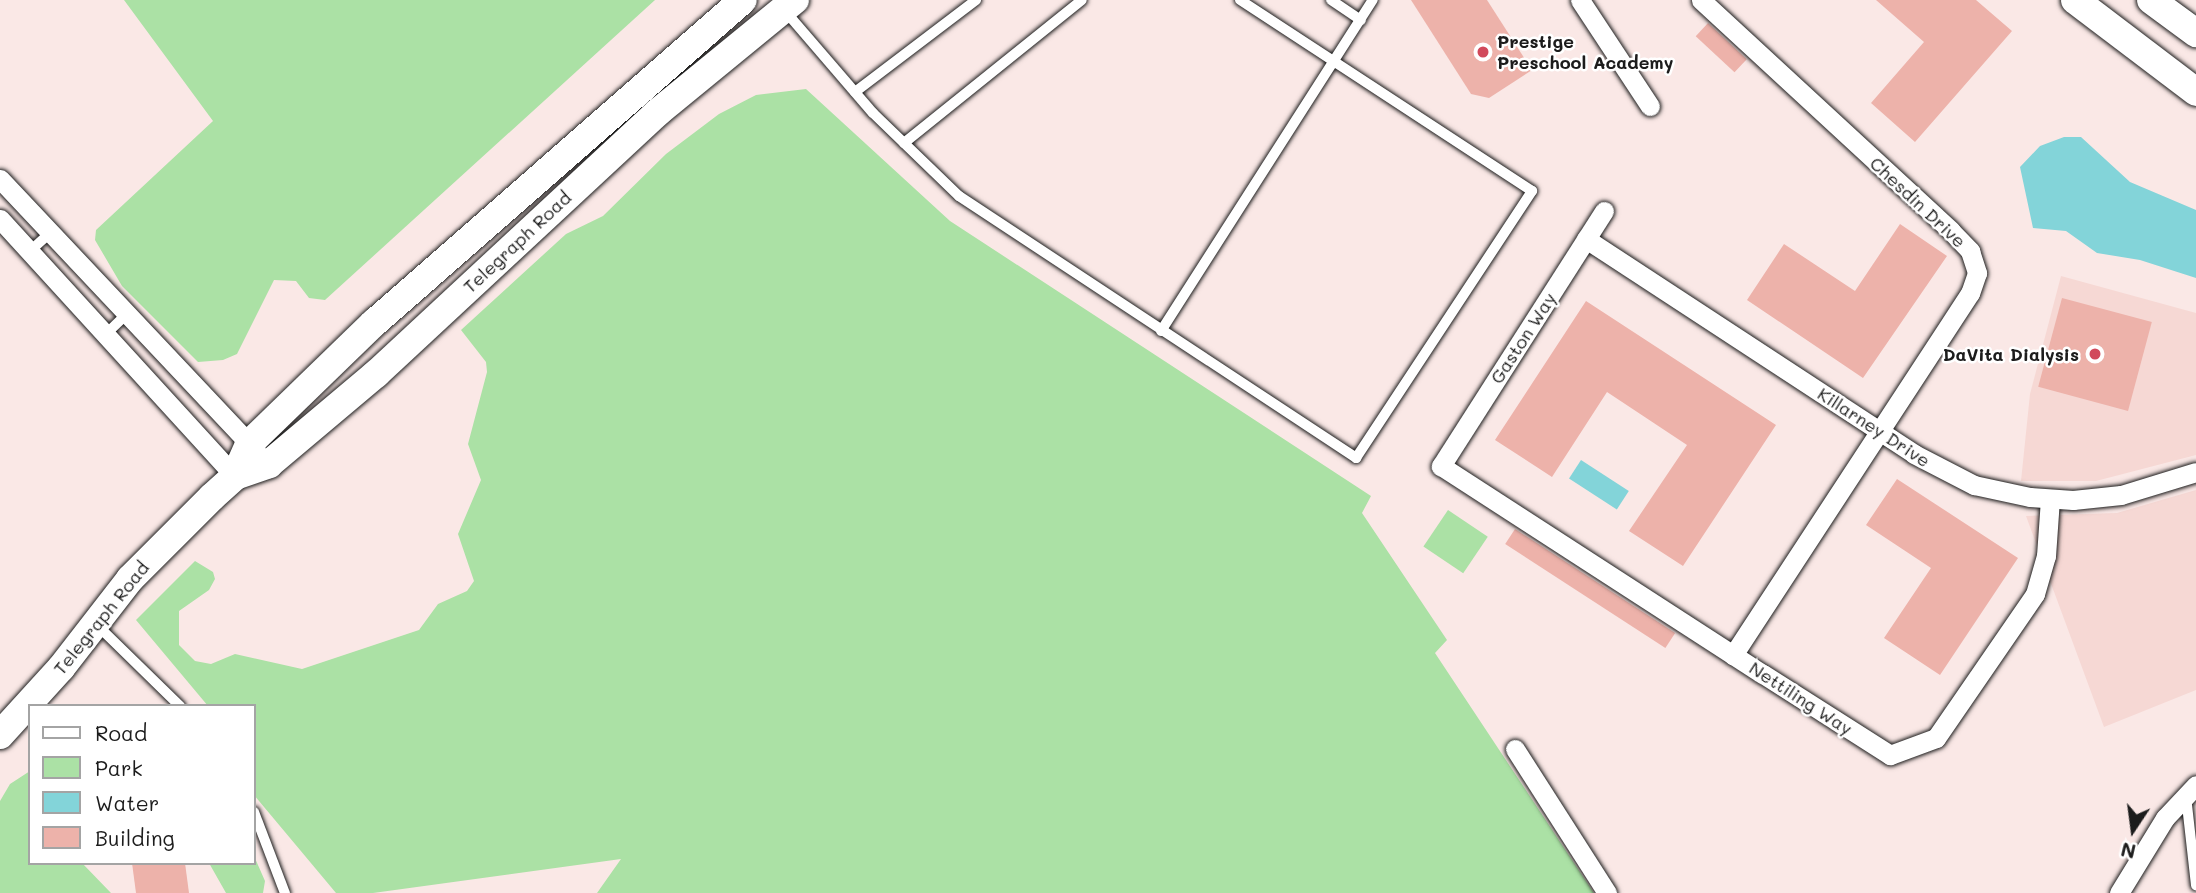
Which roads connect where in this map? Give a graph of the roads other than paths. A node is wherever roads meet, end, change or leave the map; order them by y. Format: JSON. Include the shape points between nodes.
{"nodes":[{"id":1,"x":743,"y":0,"type":"edge"},
{"id":2,"x":976,"y":0,"type":"edge"},
{"id":3,"x":1082,"y":0,"type":"edge"},
{"id":4,"x":1240,"y":0,"type":"edge"},
{"id":5,"x":1331,"y":0,"type":"edge"},
{"id":6,"x":1374,"y":0,"type":"edge"},
{"id":7,"x":1580,"y":0,"type":"edge"},
{"id":8,"x":1700,"y":0,"type":"edge"},
{"id":9,"x":2075,"y":0,"type":"edge"},
{"id":10,"x":2151,"y":0,"type":"edge"},
{"id":11,"x":784,"y":3,"type":"edge"},
{"id":12,"x":1361,"y":20,"type":"junction"},
{"id":13,"x":2196,"y":33,"type":"edge"},
{"id":14,"x":1334,"y":61,"type":"junction"},
{"id":15,"x":855,"y":92,"type":"junction"},
{"id":16,"x":2196,"y":92,"type":"edge"},
{"id":17,"x":1650,"y":106,"type":"dead end"},
{"id":18,"x":904,"y":142,"type":"junction"},
{"id":19,"x":0,"y":179,"type":"edge"},
{"id":20,"x":1604,"y":211,"type":"dead end"},
{"id":21,"x":0,"y":219,"type":"edge"},
{"id":22,"x":50,"y":233,"type":"junction"},
{"id":23,"x":1586,"y":239,"type":"junction"},
{"id":24,"x":30,"y":251,"type":"junction"},
{"id":25,"x":127,"y":314,"type":"junction"},
{"id":26,"x":1161,"y":331,"type":"junction"},
{"id":27,"x":106,"y":335,"type":"junction"},
{"id":28,"x":1879,"y":431,"type":"junction"},
{"id":29,"x":249,"y":444,"type":"junction"},
{"id":30,"x":269,"y":464,"type":"junction"},
{"id":31,"x":1441,"y":466,"type":"joint"},
{"id":32,"x":2196,"y":472,"type":"edge"},
{"id":33,"x":235,"y":476,"type":"junction"},
{"id":34,"x":2050,"y":499,"type":"junction"},
{"id":35,"x":95,"y":623,"type":"junction"},
{"id":36,"x":1733,"y":655,"type":"junction"},
{"id":37,"x":178,"y":704,"type":"edge"},
{"id":38,"x":0,"y":735,"type":"edge"},
{"id":39,"x":1515,"y":749,"type":"dead end"},
{"id":40,"x":2191,"y":790,"type":"edge"},
{"id":41,"x":256,"y":817,"type":"edge"},
{"id":42,"x":2196,"y":885,"type":"edge"},
{"id":43,"x":285,"y":893,"type":"edge"},
{"id":44,"x":1607,"y":893,"type":"edge"},
{"id":45,"x":2119,"y":893,"type":"edge"}],
"edges":[{"from":1,"to":29,"type":"main road","name":"Telegraph Road","via":[[374,323]]},
{"from":2,"to":15,"type":"lane"},
{"from":3,"to":18,"type":"lane"},
{"from":4,"to":14,"type":"lane"},
{"from":5,"to":12,"type":"lane"},
{"from":6,"to":12,"type":"lane"},
{"from":7,"to":17,"type":"street"},
{"from":8,"to":28,"type":"street","name":"Chesdin Drive","via":[[1951,231],[1974,259],[1977,273],[1970,293]]},
{"from":9,"to":16,"type":"main road"},
{"from":10,"to":13,"type":"main road"},
{"from":11,"to":15,"type":"lane"},
{"from":11,"to":30,"type":"main road","name":"Telegraph Road","via":[[658,112],[376,373]]},
{"from":12,"to":14,"type":"lane"},
{"from":14,"to":26,"type":"lane"},
{"from":14,"to":26,"type":"lane","via":[[1531,191],[1356,458]]},
{"from":15,"to":18,"type":"lane"},
{"from":18,"to":26,"type":"lane","via":[[959,196]]},
{"from":19,"to":22,"type":"street"},
{"from":20,"to":23,"type":"street","name":"Gaston Way"},
{"from":21,"to":24,"type":"street"},
{"from":22,"to":24,"type":"lane"},
{"from":22,"to":25,"type":"street"},
{"from":23,"to":28,"type":"street","name":"Killarney Drive"},
{"from":23,"to":31,"type":"street","name":"Gaston Way"},
{"from":24,"to":27,"type":"street"},
{"from":25,"to":27,"type":"lane"},
{"from":25,"to":29,"type":"street"},
{"from":27,"to":33,"type":"street"},
{"from":28,"to":34,"type":"street","name":"Killarney Drive","via":[[1957,478]]},
{"from":28,"to":36,"type":"street","name":"Chesdin Drive"},
{"from":29,"to":30,"type":"street"},
{"from":29,"to":33,"type":"main road","name":"Telegraph Road"},
{"from":30,"to":33,"type":"main road","name":"Telegraph Road"},
{"from":31,"to":36,"type":"street","name":"Nettiling Way"},
{"from":32,"to":34,"type":"street","name":"Killarney Drive","via":[[2121,495]]},
{"from":33,"to":35,"type":"main road","name":"Telegraph Road","via":[[130,579]]},
{"from":34,"to":36,"type":"street","name":"Nettiling Way","via":[[2046,556],[2035,594],[1948,725],[1928,743],[1890,755]]},
{"from":35,"to":37,"type":"lane"},
{"from":35,"to":38,"type":"main road","name":"Telegraph Road"},
{"from":39,"to":44,"type":"street"},
{"from":40,"to":42,"type":"lane"},
{"from":40,"to":45,"type":"street","via":[[2151,838]]},
{"from":41,"to":43,"type":"lane"}]}
